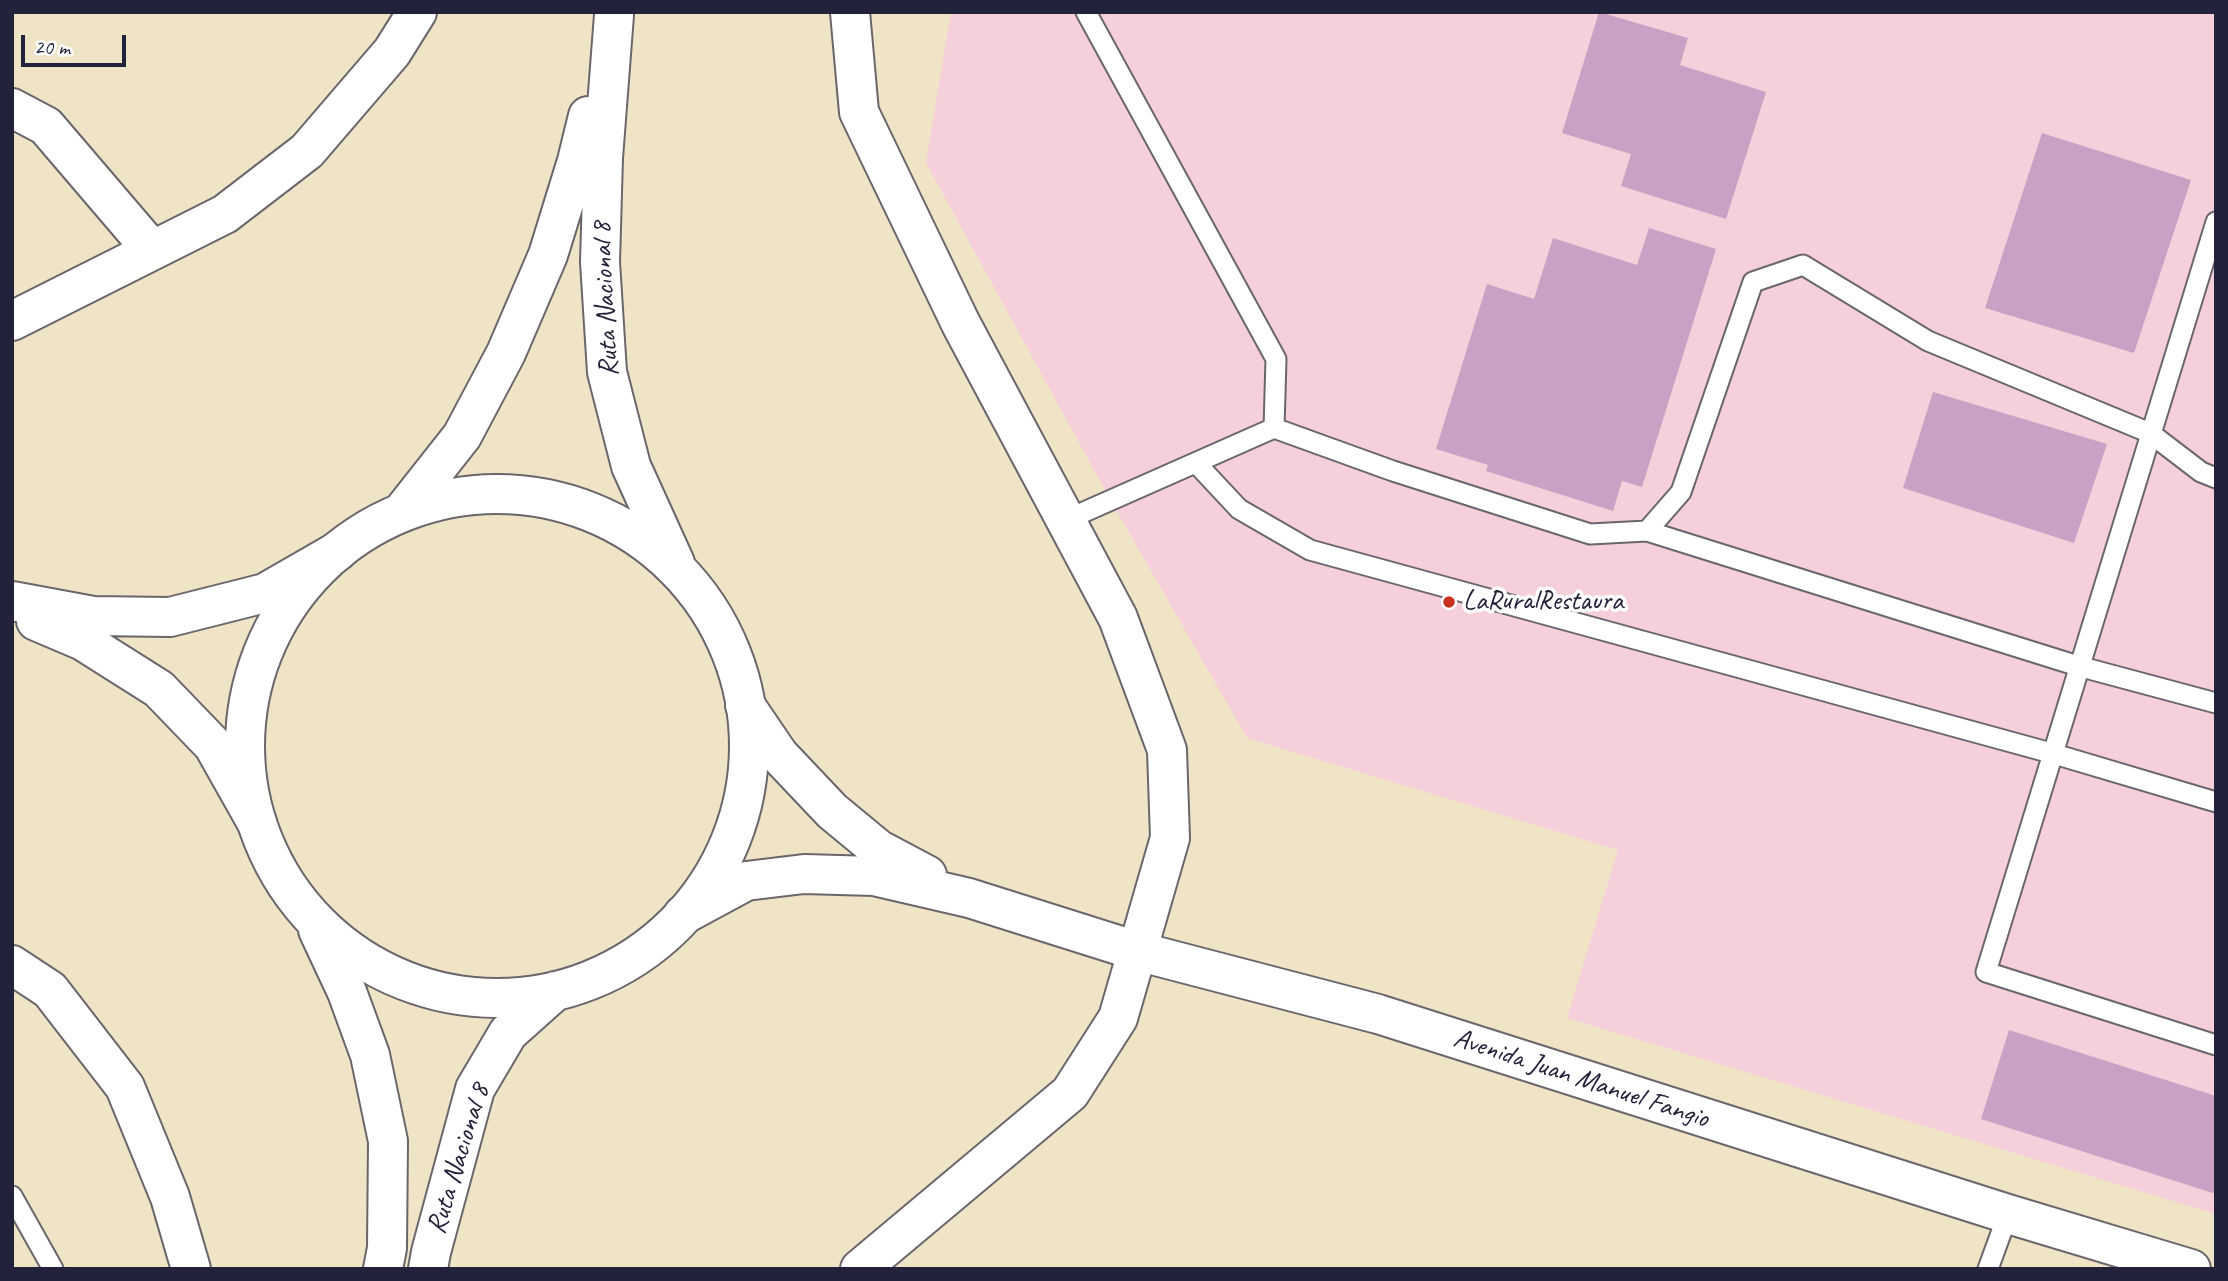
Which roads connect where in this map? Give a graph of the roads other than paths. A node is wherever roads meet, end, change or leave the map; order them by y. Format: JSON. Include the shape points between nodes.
{"nodes":[{"id":1,"x":417,"y":12,"type":"edge"},
{"id":2,"x":850,"y":12,"type":"edge"},
{"id":3,"x":1086,"y":12,"type":"edge"},
{"id":4,"x":614,"y":13,"type":"edge"},
{"id":5,"x":12,"y":108,"type":"edge"},
{"id":6,"x":2216,"y":222,"type":"edge"},
{"id":7,"x":152,"y":250,"type":"junction"},
{"id":8,"x":12,"y":321,"type":"edge"},
{"id":9,"x":1274,"y":428,"type":"junction"},
{"id":10,"x":2150,"y":433,"type":"junction"},
{"id":11,"x":1196,"y":463,"type":"junction"},
{"id":12,"x":2216,"y":478,"type":"edge"},
{"id":13,"x":402,"y":512,"type":"junction"},
{"id":14,"x":1066,"y":520,"type":"junction"},
{"id":15,"x":1647,"y":531,"type":"junction"},
{"id":16,"x":338,"y":551,"type":"junction"},
{"id":17,"x":679,"y":572,"type":"junction"},
{"id":18,"x":12,"y":601,"type":"edge"},
{"id":19,"x":12,"y":610,"type":"edge"},
{"id":20,"x":2078,"y":666,"type":"junction"},
{"id":21,"x":2216,"y":704,"type":"edge"},
{"id":22,"x":745,"y":705,"type":"junction"},
{"id":23,"x":2052,"y":753,"type":"junction"},
{"id":24,"x":2216,"y":802,"type":"edge"},
{"id":25,"x":257,"y":824,"type":"junction"},
{"id":26,"x":969,"y":898,"type":"junction"},
{"id":27,"x":683,"y":915,"type":"junction"},
{"id":28,"x":314,"y":920,"type":"junction"},
{"id":29,"x":1137,"y":951,"type":"junction"},
{"id":30,"x":12,"y":965,"type":"edge"},
{"id":31,"x":555,"y":992,"type":"junction"},
{"id":32,"x":2216,"y":1045,"type":"edge"},
{"id":33,"x":12,"y":1196,"type":"edge"},
{"id":34,"x":2008,"y":1214,"type":"junction"},
{"id":35,"x":53,"y":1269,"type":"edge"},
{"id":36,"x":191,"y":1269,"type":"edge"},
{"id":37,"x":383,"y":1269,"type":"edge"},
{"id":38,"x":428,"y":1269,"type":"edge"},
{"id":39,"x":860,"y":1269,"type":"edge"},
{"id":40,"x":1988,"y":1269,"type":"edge"},
{"id":41,"x":2191,"y":1269,"type":"edge"}],
"edges":[{"from":1,"to":7,"type":"main road","via":[[392,52],[307,151],[225,214]]},
{"from":2,"to":14,"type":"main road","via":[[859,112],[961,324]]},
{"from":3,"to":9,"type":"lane","via":[[1276,359]]},
{"from":4,"to":13,"type":"main road","name":"Ruta Nacional 8","via":[[578,161],[548,255],[506,353],[462,436]]},
{"from":4,"to":17,"type":"main road","name":"Ruta Nacional 8","via":[[600,262],[607,372],[631,466]]},
{"from":5,"to":7,"type":"main road","via":[[46,126]]},
{"from":6,"to":10,"type":"lane"},
{"from":7,"to":8,"type":"main road"},
{"from":9,"to":11,"type":"lane"},
{"from":9,"to":15,"type":"lane","via":[[1590,534]]},
{"from":10,"to":12,"type":"lane"},
{"from":10,"to":15,"type":"lane","via":[[1928,341],[1803,265],[1753,282],[1681,492]]},
{"from":10,"to":20,"type":"lane"},
{"from":11,"to":14,"type":"lane"},
{"from":11,"to":23,"type":"lane","via":[[1239,509],[1310,550]]},
{"from":13,"to":16,"type":"main road"},
{"from":13,"to":17,"type":"main road","via":[[475,494],[550,499],[620,525]]},
{"from":14,"to":29,"type":"main road","via":[[1118,618],[1167,750],[1170,838]]},
{"from":15,"to":20,"type":"lane"},
{"from":16,"to":18,"type":"main road","via":[[265,593],[170,617],[93,616]]},
{"from":16,"to":25,"type":"main road","via":[[310,576],[287,606],[255,675],[245,749]]},
{"from":17,"to":22,"type":"main road","via":[[722,633]]},
{"from":19,"to":25,"type":"main road","via":[[83,641],[159,689],[212,746]]},
{"from":20,"to":21,"type":"lane"},
{"from":20,"to":23,"type":"lane"},
{"from":22,"to":26,"type":"main road","name":"Avenida Juan Manuel Fangio","via":[[779,755],[832,811],[877,849]]},
{"from":22,"to":27,"type":"main road","via":[[746,780],[738,817],[725,852]]},
{"from":23,"to":24,"type":"lane"},
{"from":23,"to":32,"type":"lane","via":[[1986,972]]},
{"from":25,"to":28,"type":"main road","via":[[271,859]]},
{"from":26,"to":27,"type":"main road","name":"Avenida Juan Manuel Fangio","via":[[874,876],[804,874],[746,881]]},
{"from":26,"to":29,"type":"main road","name":"Avenida Juan Manuel Fangio"},
{"from":27,"to":31,"type":"main road","via":[[625,963]]},
{"from":28,"to":31,"type":"main road","via":[[373,967],[419,986],[480,998]]},
{"from":28,"to":37,"type":"main road","name":"Ruta Nacional 8","via":[[348,992],[370,1055],[388,1141]]},
{"from":29,"to":34,"type":"main road","name":"Avenida Juan Manuel Fangio","via":[[1378,1014]]},
{"from":29,"to":39,"type":"main road","via":[[1118,1018],[1070,1094]]},
{"from":30,"to":36,"type":"main road","via":[[50,990],[125,1087],[170,1197]]},
{"from":31,"to":38,"type":"main road","name":"Ruta Nacional 8","via":[[508,1033],[475,1089]]},
{"from":33,"to":35,"type":"lane"},
{"from":34,"to":40,"type":"lane"},
{"from":34,"to":41,"type":"main road","name":"Avenida Juan Manuel Fangio"}]}
